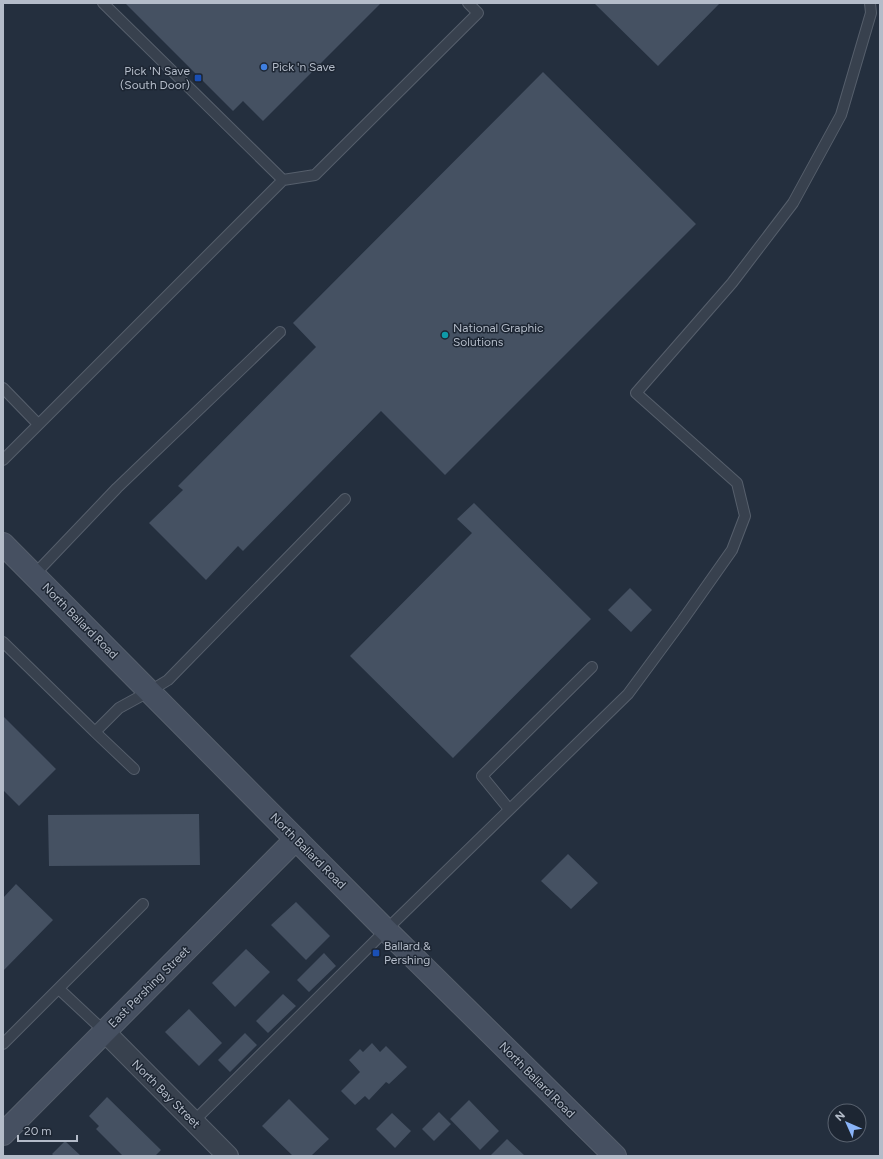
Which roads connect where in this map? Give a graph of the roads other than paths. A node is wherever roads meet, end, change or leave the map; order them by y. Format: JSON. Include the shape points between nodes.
{"nodes":[{"id":1,"x":104,"y":3,"type":"edge"},
{"id":2,"x":468,"y":3,"type":"edge"},
{"id":3,"x":870,"y":3,"type":"edge"},
{"id":4,"x":283,"y":180,"type":"junction"},
{"id":5,"x":280,"y":332,"type":"dead end"},
{"id":6,"x":3,"y":388,"type":"edge"},
{"id":7,"x":38,"y":424,"type":"junction"},
{"id":8,"x":3,"y":460,"type":"edge"},
{"id":9,"x":345,"y":500,"type":"dead end"},
{"id":10,"x":3,"y":544,"type":"edge"},
{"id":11,"x":34,"y":575,"type":"junction"},
{"id":12,"x":3,"y":642,"type":"edge"},
{"id":13,"x":592,"y":666,"type":"dead end"},
{"id":14,"x":150,"y":691,"type":"junction"},
{"id":15,"x":95,"y":732,"type":"junction"},
{"id":16,"x":134,"y":770,"type":"dead end"},
{"id":17,"x":510,"y":809,"type":"junction"},
{"id":18,"x":296,"y":839,"type":"junction"},
{"id":19,"x":143,"y":904,"type":"dead end"},
{"id":20,"x":386,"y":930,"type":"junction"},
{"id":21,"x":58,"y":989,"type":"junction"},
{"id":22,"x":104,"y":1032,"type":"junction"},
{"id":23,"x":3,"y":1044,"type":"edge"},
{"id":24,"x":194,"y":1121,"type":"junction"},
{"id":25,"x":3,"y":1134,"type":"edge"},
{"id":26,"x":228,"y":1156,"type":"edge"},
{"id":27,"x":615,"y":1156,"type":"edge"}],
"edges":[{"from":1,"to":4,"type":"lane"},
{"from":2,"to":4,"type":"lane","via":[[478,13],[315,175]]},
{"from":3,"to":17,"type":"lane","via":[[871,14],[841,115],[793,203],[732,283],[636,394],[736,483],[745,516],[732,550],[628,694]]},
{"from":4,"to":7,"type":"lane"},
{"from":5,"to":11,"type":"lane","via":[[117,488]]},
{"from":6,"to":7,"type":"lane"},
{"from":7,"to":8,"type":"lane"},
{"from":9,"to":14,"type":"lane","via":[[168,680]]},
{"from":10,"to":11,"type":"main road","name":"North Ballard Road"},
{"from":11,"to":14,"type":"main road","name":"North Ballard Road"},
{"from":12,"to":15,"type":"lane"},
{"from":13,"to":17,"type":"lane","via":[[482,776]]},
{"from":14,"to":15,"type":"lane","via":[[119,708]]},
{"from":14,"to":18,"type":"main road","name":"North Ballard Road"},
{"from":15,"to":16,"type":"lane"},
{"from":17,"to":20,"type":"lane"},
{"from":18,"to":20,"type":"main road","name":"North Ballard Road"},
{"from":18,"to":22,"type":"main road","name":"East Pershing Street"},
{"from":19,"to":21,"type":"lane"},
{"from":20,"to":24,"type":"lane"},
{"from":20,"to":27,"type":"main road","name":"North Ballard Road"},
{"from":21,"to":22,"type":"lane"},
{"from":21,"to":23,"type":"lane"},
{"from":22,"to":24,"type":"street","name":"North Bay Street"},
{"from":22,"to":25,"type":"main road","name":"East Pershing Street"},
{"from":24,"to":26,"type":"street","name":"North Bay Street"}]}
